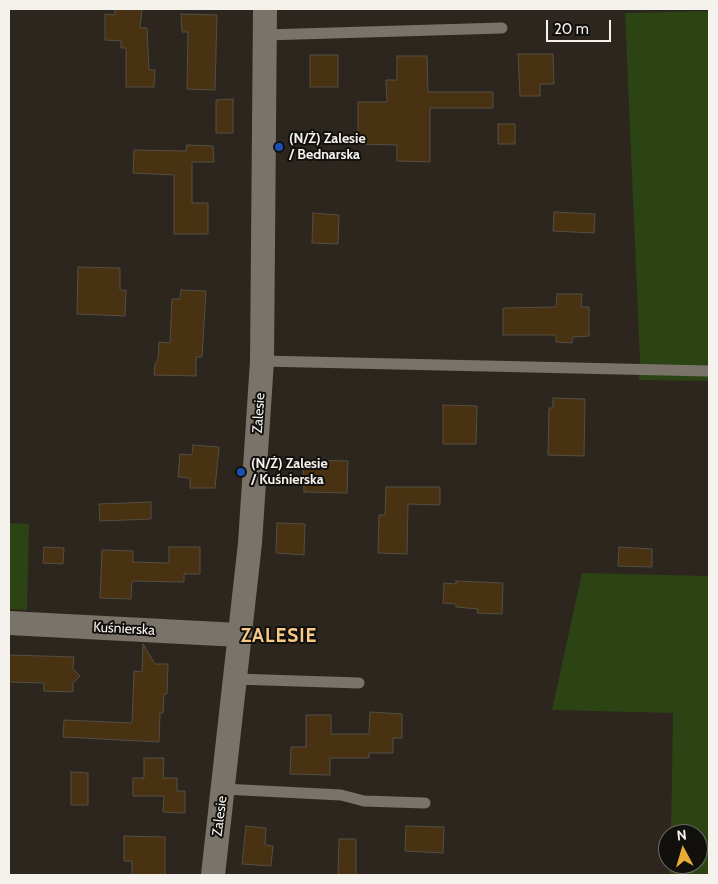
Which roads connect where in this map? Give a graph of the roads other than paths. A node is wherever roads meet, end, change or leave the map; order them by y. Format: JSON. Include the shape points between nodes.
{"nodes":[{"id":1,"x":265,"y":9,"type":"edge"},
{"id":2,"x":502,"y":28,"type":"dead end"},
{"id":3,"x":265,"y":35,"type":"junction"},
{"id":4,"x":262,"y":361,"type":"junction"},
{"id":5,"x":709,"y":371,"type":"edge"},
{"id":6,"x":9,"y":623,"type":"edge"},
{"id":7,"x":239,"y":635,"type":"junction"},
{"id":8,"x":235,"y":679,"type":"junction"},
{"id":9,"x":359,"y":683,"type":"dead end"},
{"id":10,"x":223,"y":790,"type":"junction"},
{"id":11,"x":425,"y":803,"type":"dead end"},
{"id":12,"x":213,"y":875,"type":"edge"}],
"edges":[{"from":1,"to":3,"type":"street","name":"Zalesie"},
{"from":2,"to":3,"type":"lane"},
{"from":3,"to":4,"type":"street","name":"Zalesie"},
{"from":4,"to":5,"type":"lane"},
{"from":4,"to":7,"type":"street","name":"Zalesie","via":[[250,543]]},
{"from":6,"to":7,"type":"street","name":"Kuśnierska"},
{"from":7,"to":8,"type":"street","name":"Zalesie"},
{"from":8,"to":9,"type":"lane"},
{"from":8,"to":10,"type":"street","name":"Zalesie"},
{"from":10,"to":11,"type":"lane","via":[[341,795],[364,801]]},
{"from":10,"to":12,"type":"street","name":"Zalesie"}]}
